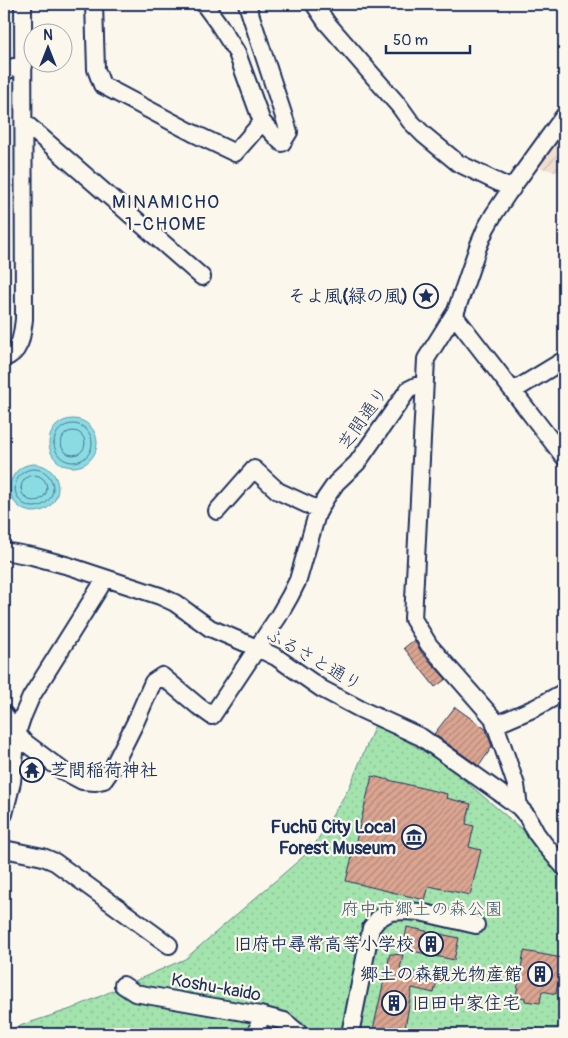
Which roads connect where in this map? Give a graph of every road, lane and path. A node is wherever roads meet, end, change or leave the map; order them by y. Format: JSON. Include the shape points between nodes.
{"nodes":[{"id":1,"x":94,"y":4,"type":"edge"},
{"id":2,"x":204,"y":4,"type":"edge"},
{"id":3,"x":247,"y":4,"type":"edge"},
{"id":4,"x":314,"y":4,"type":"edge"},
{"id":5,"x":21,"y":7,"type":"edge"},
{"id":6,"x":22,"y":27,"type":"edge"},
{"id":7,"x":22,"y":66,"type":"edge"},
{"id":8,"x":4,"y":72,"type":"edge"},
{"id":9,"x":24,"y":72,"type":"edge"},
{"id":10,"x":564,"y":116,"type":"edge"},
{"id":11,"x":24,"y":122,"type":"junction"},
{"id":12,"x":262,"y":122,"type":"junction"},
{"id":13,"x":512,"y":189,"type":"junction"},
{"id":14,"x":202,"y":277,"type":"dead end"},
{"id":15,"x":454,"y":315,"type":"junction"},
{"id":16,"x":4,"y":358,"type":"edge"},
{"id":17,"x":564,"y":360,"type":"edge"},
{"id":18,"x":424,"y":384,"type":"junction"},
{"id":19,"x":513,"y":391,"type":"junction"},
{"id":20,"x":564,"y":457,"type":"edge"},
{"id":21,"x":319,"y":510,"type":"junction"},
{"id":22,"x":217,"y":511,"type":"dead end"},
{"id":23,"x":4,"y":551,"type":"edge"},
{"id":24,"x":105,"y":579,"type":"junction"},
{"id":25,"x":257,"y":648,"type":"junction"},
{"id":26,"x":564,"y":692,"type":"edge"},
{"id":27,"x":4,"y":714,"type":"edge"},
{"id":28,"x":495,"y":724,"type":"junction"},
{"id":29,"x":17,"y":732,"type":"junction"},
{"id":30,"x":519,"y":807,"type":"junction"},
{"id":31,"x":4,"y":814,"type":"edge"},
{"id":32,"x":4,"y":849,"type":"edge"},
{"id":33,"x":564,"y":867,"type":"edge"},
{"id":34,"x":476,"y":925,"type":"dead end"},
{"id":35,"x":170,"y":945,"type":"dead end"},
{"id":36,"x":123,"y":985,"type":"dead end"},
{"id":37,"x":260,"y":1015,"type":"junction"},
{"id":38,"x":257,"y":1034,"type":"edge"},
{"id":39,"x":300,"y":1034,"type":"edge"},
{"id":40,"x":350,"y":1034,"type":"edge"}],
"edges":[{"from":1,"to":12,"type":"street","via":[[96,69],[102,85],[235,153]]},
{"from":2,"to":12,"type":"street","via":[[238,53]]},
{"from":3,"to":12,"type":"street","via":[[289,132],[282,143]]},
{"from":4,"to":13,"type":"street","via":[[424,135],[458,163]]},
{"from":5,"to":6,"type":"street"},
{"from":7,"to":8,"type":"street","via":[[14,66]]},
{"from":9,"to":11,"type":"street"},
{"from":10,"to":13,"type":"street"},
{"from":11,"to":14,"type":"street"},
{"from":11,"to":16,"type":"street","via":[[24,319],[18,348]]},
{"from":13,"to":15,"type":"street","via":[[486,228]]},
{"from":15,"to":18,"type":"street","via":[[426,359]]},
{"from":15,"to":19,"type":"street"},
{"from":17,"to":19,"type":"street"},
{"from":18,"to":21,"type":"street","name":"芝間通り","via":[[408,390]]},
{"from":18,"to":28,"type":"street","via":[[413,619],[429,645]]},
{"from":19,"to":20,"type":"street"},
{"from":21,"to":22,"type":"street","via":[[278,491],[254,469]]},
{"from":21,"to":25,"type":"street","name":"芝間通り","via":[[298,580]]},
{"from":23,"to":24,"type":"street","name":"ふるさと通り","via":[[32,556]]},
{"from":24,"to":25,"type":"street","name":"ふるさと通り","via":[[160,596],[210,628]]},
{"from":24,"to":29,"type":"street","via":[[31,697]]},
{"from":25,"to":29,"type":"street","name":"芝間通り","via":[[212,716],[162,676],[153,682],[114,767],[104,780],[82,781],[63,771],[23,741]]},
{"from":25,"to":30,"type":"street","name":"ふるさと通り","via":[[276,657],[322,689],[421,737]]},
{"from":26,"to":28,"type":"street"},
{"from":27,"to":29,"type":"street"},
{"from":28,"to":30,"type":"street","via":[[516,785]]},
{"from":29,"to":31,"type":"street","via":[[12,782]]},
{"from":30,"to":33,"type":"street","name":"ふるさと通り"},
{"from":32,"to":35,"type":"street","via":[[55,862]]},
{"from":34,"to":40,"type":"street","via":[[405,911],[390,912],[378,919],[371,928]]},
{"from":36,"to":37,"type":"street","name":"Koshu-kaido","via":[[134,993]]},
{"from":37,"to":38,"type":"street"},
{"from":37,"to":39,"type":"street","name":"Koshu-kaido","via":[[284,1021]]}]}
